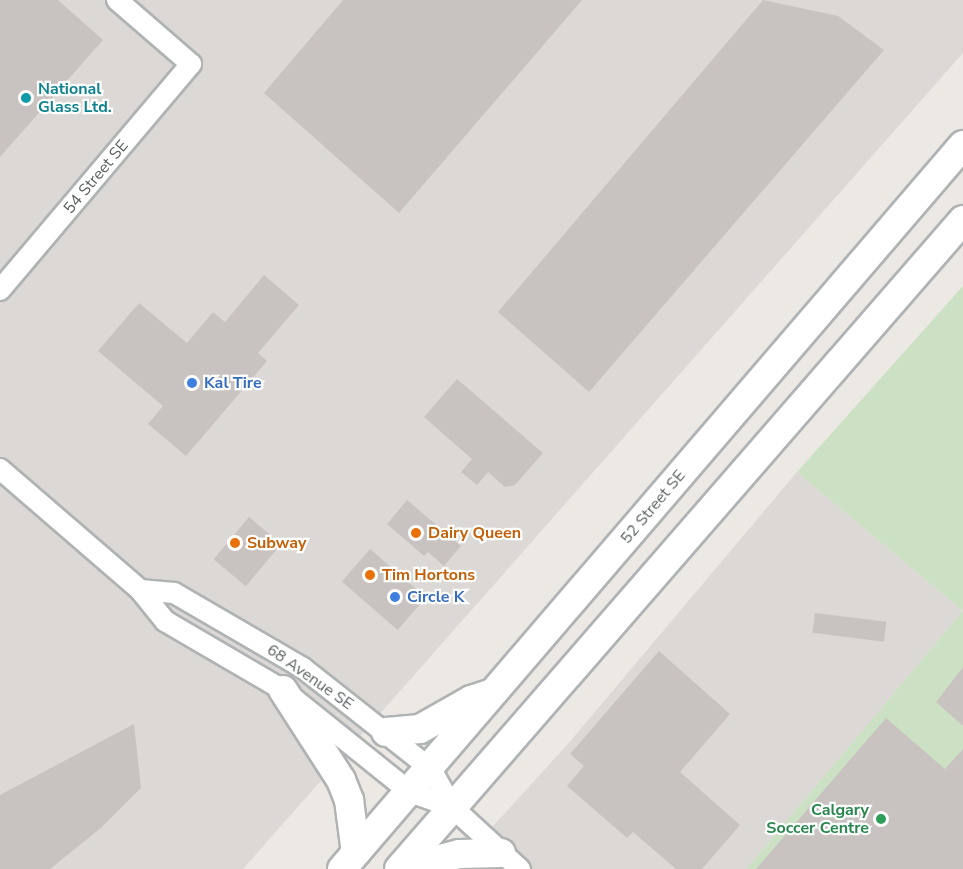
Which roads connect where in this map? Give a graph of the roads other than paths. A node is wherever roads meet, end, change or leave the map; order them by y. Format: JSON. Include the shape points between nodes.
{"nodes":[{"id":1,"x":117,"y":0,"type":"edge"},
{"id":2,"x":963,"y":145,"type":"edge"},
{"id":3,"x":963,"y":220,"type":"edge"},
{"id":4,"x":0,"y":290,"type":"edge"},
{"id":5,"x":0,"y":469,"type":"edge"},
{"id":6,"x":140,"y":590,"type":"junction"},
{"id":7,"x":283,"y":690,"type":"junction"},
{"id":8,"x":495,"y":693,"type":"junction"},
{"id":9,"x":386,"y":732,"type":"junction"},
{"id":10,"x":431,"y":770,"type":"junction"},
{"id":11,"x":410,"y":792,"type":"junction"},
{"id":12,"x":452,"y":807,"type":"junction"},
{"id":13,"x":349,"y":861,"type":"edge"},
{"id":14,"x":511,"y":861,"type":"edge"},
{"id":15,"x":401,"y":869,"type":"edge"}],
"edges":[{"from":1,"to":4,"type":"street","name":"54 Street SE","via":[[192,64]]},
{"from":2,"to":8,"type":"main road","name":"52 Street SE"},
{"from":3,"to":12,"type":"main road"},
{"from":5,"to":6,"type":"street","name":"68 Avenue SE"},
{"from":6,"to":7,"type":"street","name":"68 Avenue SE","via":[[165,621]]},
{"from":6,"to":9,"type":"street","name":"68 Avenue SE","via":[[174,593],[250,635],[303,668]]},
{"from":7,"to":11,"type":"street","name":"68 Avenue SE"},
{"from":7,"to":13,"type":"main road","via":[[341,780],[349,800]]},
{"from":8,"to":9,"type":"main road","via":[[471,700],[420,729]]},
{"from":8,"to":10,"type":"main road","name":"52 Street SE"},
{"from":9,"to":10,"type":"street","name":"68 Avenue SE"},
{"from":10,"to":11,"type":"main road","name":"52 Street SE"},
{"from":10,"to":12,"type":"street","name":"68 Avenue SE"},
{"from":11,"to":12,"type":"street","name":"68 Avenue SE"},
{"from":11,"to":13,"type":"main road","name":"52 Street SE"},
{"from":12,"to":14,"type":"street","name":"68 Avenue SE"},
{"from":12,"to":15,"type":"main road"},
{"from":14,"to":15,"type":"main road","via":[[459,854]]}]}
